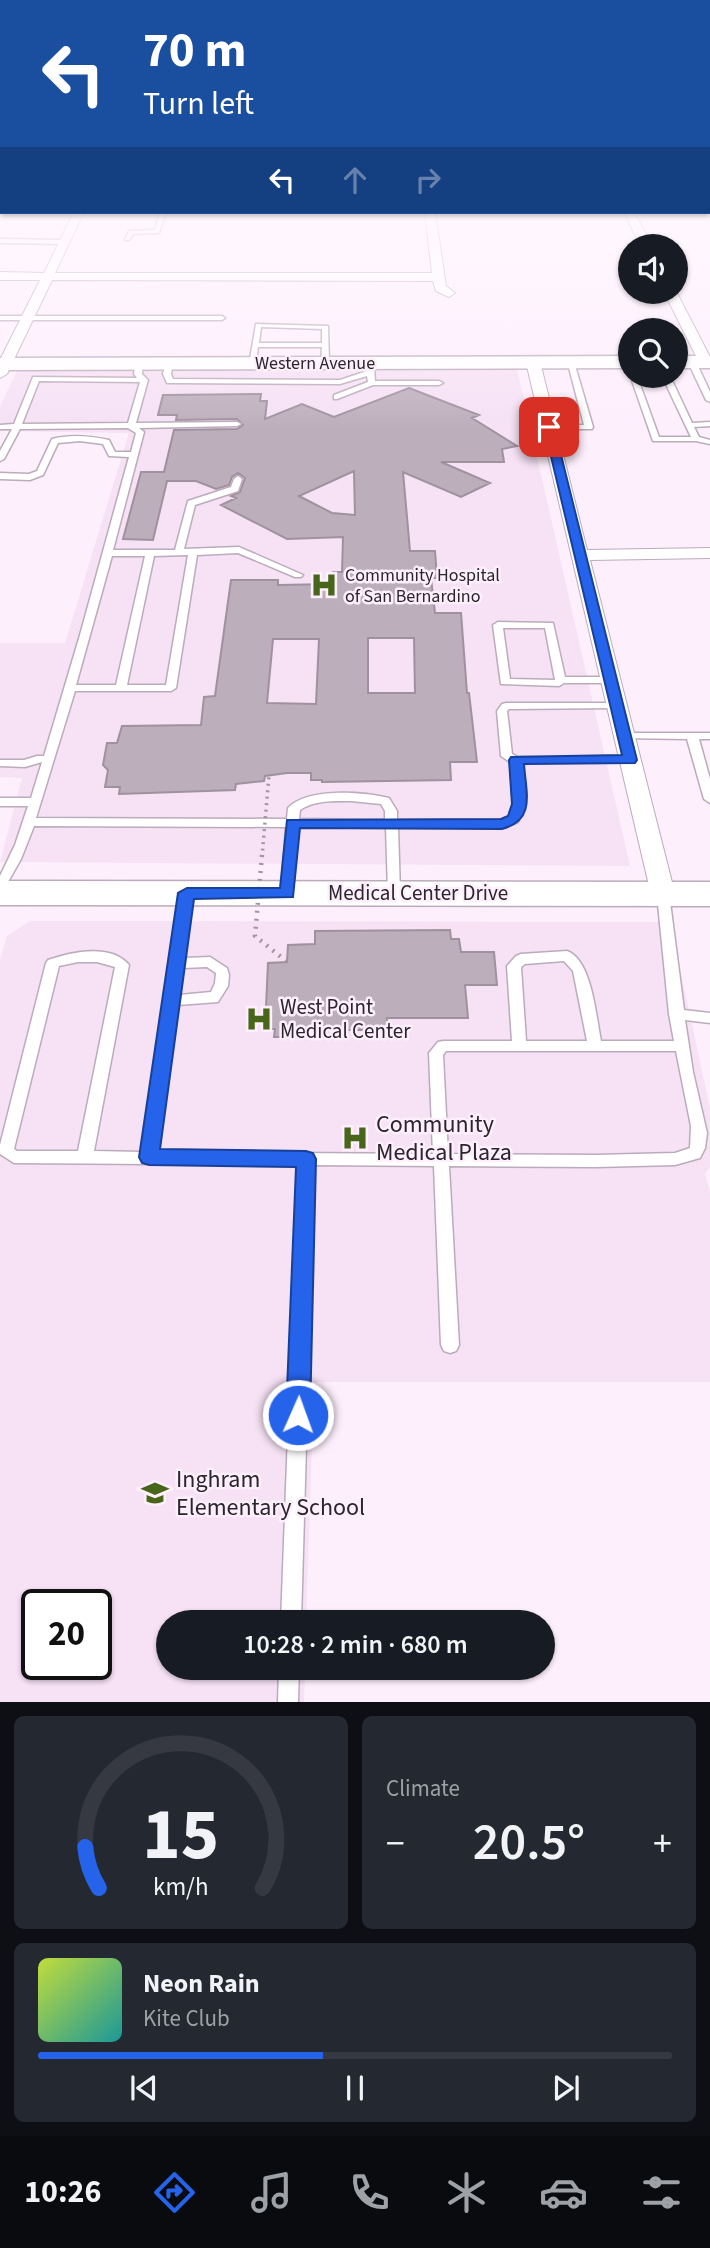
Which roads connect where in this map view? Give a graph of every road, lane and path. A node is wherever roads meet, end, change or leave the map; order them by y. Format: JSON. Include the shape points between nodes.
{"nodes":[{"id":1,"x":50,"y":270,"type":"edge"},
{"id":2,"x":438,"y":270,"type":"edge"},
{"id":3,"x":0,"y":276,"type":"edge"},
{"id":4,"x":47,"y":276,"type":"junction"},
{"id":5,"x":439,"y":277,"type":"junction"},
{"id":6,"x":449,"y":293,"type":"dead end"},
{"id":7,"x":674,"y":304,"type":"edge"},
{"id":8,"x":0,"y":318,"type":"edge"},
{"id":9,"x":26,"y":318,"type":"junction"},
{"id":10,"x":222,"y":318,"type":"dead end"},
{"id":11,"x":253,"y":354,"type":"junction"},
{"id":12,"x":325,"y":354,"type":"junction"},
{"id":13,"x":533,"y":362,"type":"junction"},
{"id":14,"x":570,"y":362,"type":"junction"},
{"id":15,"x":618,"y":362,"type":"edge"},
{"id":16,"x":696,"y":362,"type":"edge"},
{"id":17,"x":169,"y":363,"type":"junction"},
{"id":18,"x":2,"y":367,"type":"edge"},
{"id":19,"x":370,"y":367,"type":"junction"},
{"id":20,"x":142,"y":372,"type":"junction"},
{"id":21,"x":372,"y":383,"type":"junction"},
{"id":22,"x":439,"y":383,"type":"dead end"},
{"id":23,"x":637,"y":388,"type":"edge"},
{"id":24,"x":672,"y":388,"type":"edge"},
{"id":25,"x":337,"y":397,"type":"dead end"},
{"id":26,"x":710,"y":400,"type":"edge"},
{"id":27,"x":237,"y":424,"type":"dead end"},
{"id":28,"x":710,"y":424,"type":"edge"},
{"id":29,"x":691,"y":425,"type":"junction"},
{"id":30,"x":131,"y":426,"type":"junction"},
{"id":31,"x":17,"y":427,"type":"junction"},
{"id":32,"x":549,"y":427,"type":"junction"},
{"id":33,"x":0,"y":428,"type":"edge"},
{"id":34,"x":696,"y":439,"type":"junction"},
{"id":35,"x":710,"y":442,"type":"edge"},
{"id":36,"x":134,"y":455,"type":"junction"},
{"id":37,"x":0,"y":459,"type":"edge"},
{"id":38,"x":0,"y":477,"type":"edge"},
{"id":39,"x":238,"y":479,"type":"dead end"},
{"id":40,"x":179,"y":552,"type":"junction"},
{"id":41,"x":193,"y":552,"type":"junction"},
{"id":42,"x":108,"y":553,"type":"junction"},
{"id":43,"x":150,"y":553,"type":"junction"},
{"id":44,"x":710,"y":554,"type":"edge"},
{"id":45,"x":580,"y":555,"type":"junction"},
{"id":46,"x":298,"y":575,"type":"dead end"},
{"id":47,"x":560,"y":680,"type":"junction"},
{"id":48,"x":610,"y":680,"type":"junction"},
{"id":49,"x":71,"y":688,"type":"junction"},
{"id":50,"x":121,"y":688,"type":"junction"},
{"id":51,"x":617,"y":705,"type":"junction"},
{"id":52,"x":624,"y":736,"type":"junction"},
{"id":53,"x":692,"y":736,"type":"junction"},
{"id":54,"x":710,"y":736,"type":"edge"},
{"id":55,"x":43,"y":759,"type":"junction"},
{"id":56,"x":516,"y":760,"type":"junction"},
{"id":57,"x":630,"y":760,"type":"junction"},
{"id":58,"x":0,"y":763,"type":"edge"},
{"id":59,"x":269,"y":775,"type":"dead end"},
{"id":60,"x":710,"y":799,"type":"edge"},
{"id":61,"x":0,"y":802,"type":"edge"},
{"id":62,"x":35,"y":802,"type":"junction"},
{"id":63,"x":29,"y":822,"type":"junction"},
{"id":64,"x":391,"y":822,"type":"junction"},
{"id":65,"x":293,"y":823,"type":"junction"},
{"id":66,"x":0,"y":886,"type":"edge"},
{"id":67,"x":0,"y":893,"type":"edge"},
{"id":68,"x":187,"y":893,"type":"junction"},
{"id":69,"x":287,"y":893,"type":"junction"},
{"id":70,"x":394,"y":893,"type":"junction"},
{"id":71,"x":663,"y":894,"type":"junction"},
{"id":72,"x":710,"y":894,"type":"edge"},
{"id":73,"x":287,"y":962,"type":"dead end"},
{"id":74,"x":177,"y":963,"type":"junction"},
{"id":75,"x":171,"y":1000,"type":"junction"},
{"id":76,"x":676,"y":1014,"type":"junction"},
{"id":77,"x":710,"y":1018,"type":"edge"},
{"id":78,"x":519,"y":1045,"type":"junction"},
{"id":79,"x":595,"y":1045,"type":"junction"},
{"id":80,"x":681,"y":1046,"type":"junction"},
{"id":81,"x":85,"y":1157,"type":"junction"},
{"id":82,"x":149,"y":1157,"type":"junction"},
{"id":83,"x":439,"y":1158,"type":"junction"},
{"id":84,"x":306,"y":1159,"type":"junction"},
{"id":85,"x":450,"y":1345,"type":"dead end"},
{"id":86,"x":290,"y":1610,"type":"edge"},
{"id":87,"x":289,"y":1680,"type":"edge"},
{"id":88,"x":288,"y":1702,"type":"edge"}],
"edges":[{"from":1,"to":4,"type":"street"},
{"from":2,"to":5,"type":"street"},
{"from":3,"to":4,"type":"street"},
{"from":4,"to":5,"type":"street"},
{"from":4,"to":9,"type":"street"},
{"from":5,"to":6,"type":"street","via":[[440,288]]},
{"from":7,"to":16,"type":"street"},
{"from":8,"to":9,"type":"lane"},
{"from":9,"to":10,"type":"lane"},
{"from":9,"to":18,"type":"street"},
{"from":11,"to":12,"type":"street","name":"Western Avenue"},
{"from":11,"to":12,"type":"lane","via":[[258,325],[318,325],[326,327]]},
{"from":11,"to":17,"type":"street","name":"Western Avenue"},
{"from":12,"to":19,"type":"street","name":"Western Avenue"},
{"from":13,"to":14,"type":"street","name":"Western Avenue"},
{"from":13,"to":19,"type":"street","name":"Western Avenue"},
{"from":13,"to":32,"type":"street"},
{"from":14,"to":15,"type":"street","name":"Western Avenue"},
{"from":14,"to":32,"type":"lane","via":[[589,427]]},
{"from":16,"to":26,"type":"lane"},
{"from":17,"to":19,"type":"lane","via":[[170,381],[340,382],[359,378]]},
{"from":17,"to":20,"type":"street","name":"Western Avenue"},
{"from":18,"to":20,"type":"street","name":"Western Avenue"},
{"from":19,"to":21,"type":"lane"},
{"from":20,"to":30,"type":"lane"},
{"from":20,"to":31,"type":"lane","via":[[36,379]]},
{"from":21,"to":22,"type":"lane"},
{"from":21,"to":25,"type":"lane"},
{"from":23,"to":34,"type":"lane","via":[[656,439]]},
{"from":24,"to":29,"type":"lane"},
{"from":27,"to":30,"type":"lane"},
{"from":28,"to":29,"type":"lane"},
{"from":29,"to":34,"type":"lane"},
{"from":30,"to":31,"type":"lane"},
{"from":30,"to":36,"type":"lane","via":[[140,432]]},
{"from":31,"to":33,"type":"lane"},
{"from":31,"to":37,"type":"lane"},
{"from":32,"to":45,"type":"street"},
{"from":34,"to":35,"type":"lane"},
{"from":36,"to":38,"type":"lane","via":[[112,454],[106,442],[96,439],[60,439],[40,473]]},
{"from":36,"to":42,"type":"lane"},
{"from":39,"to":40,"type":"lane","via":[[235,489],[191,503]]},
{"from":40,"to":41,"type":"lane"},
{"from":40,"to":43,"type":"lane"},
{"from":41,"to":46,"type":"lane","via":[[239,550]]},
{"from":41,"to":50,"type":"lane","via":[[172,688]]},
{"from":42,"to":43,"type":"lane"},
{"from":42,"to":49,"type":"lane"},
{"from":43,"to":50,"type":"lane"},
{"from":44,"to":45,"type":"street"},
{"from":45,"to":48,"type":"street"},
{"from":47,"to":47,"type":"lane","via":[[549,625],[498,625],[505,682]]},
{"from":47,"to":48,"type":"lane"},
{"from":48,"to":51,"type":"street"},
{"from":49,"to":50,"type":"lane"},
{"from":49,"to":55,"type":"lane"},
{"from":51,"to":52,"type":"street"},
{"from":51,"to":56,"type":"lane","via":[[506,706],[502,722],[508,756]]},
{"from":52,"to":53,"type":"lane"},
{"from":52,"to":57,"type":"street"},
{"from":53,"to":54,"type":"lane"},
{"from":53,"to":60,"type":"lane"},
{"from":55,"to":58,"type":"lane"},
{"from":55,"to":62,"type":"lane"},
{"from":56,"to":57,"type":"lane"},
{"from":56,"to":64,"type":"lane","via":[[519,804],[514,820],[502,824]]},
{"from":57,"to":71,"type":"street"},
{"from":59,"to":73,"type":"path","bridge":true,"via":[[255,936]]},
{"from":61,"to":62,"type":"lane"},
{"from":62,"to":63,"type":"lane"},
{"from":63,"to":65,"type":"lane"},
{"from":63,"to":66,"type":"lane","via":[[15,864]]},
{"from":64,"to":65,"type":"lane"},
{"from":64,"to":65,"type":"lane","via":[[385,801],[364,798],[308,799],[294,808]]},
{"from":64,"to":70,"type":"lane"},
{"from":65,"to":69,"type":"lane"},
{"from":67,"to":68,"type":"street","name":"Medical Center Drive"},
{"from":68,"to":69,"type":"street","name":"Medical Center Drive"},
{"from":68,"to":74,"type":"lane"},
{"from":69,"to":70,"type":"street","name":"Medical Center Drive"},
{"from":70,"to":71,"type":"street","name":"Medical Center Drive"},
{"from":71,"to":72,"type":"street","name":"Medical Center Drive"},
{"from":71,"to":76,"type":"lane"},
{"from":74,"to":75,"type":"lane"},
{"from":74,"to":75,"type":"lane","via":[[210,962],[222,971],[222,983],[213,998]]},
{"from":75,"to":82,"type":"lane"},
{"from":76,"to":77,"type":"lane"},
{"from":76,"to":80,"type":"lane"},
{"from":78,"to":79,"type":"lane"},
{"from":78,"to":79,"type":"lane","via":[[514,966],[522,959],[567,956],[579,969]]},
{"from":78,"to":83,"type":"lane","via":[[443,1046],[436,1053]]},
{"from":79,"to":80,"type":"lane"},
{"from":80,"to":83,"type":"lane","via":[[698,1130],[700,1146],[695,1154],[675,1159],[596,1161]]},
{"from":81,"to":81,"type":"lane","via":[[122,965],[114,958],[67,957],[53,963],[6,1151],[14,1157]]},
{"from":81,"to":82,"type":"lane"},
{"from":82,"to":84,"type":"lane"},
{"from":83,"to":84,"type":"lane"},
{"from":83,"to":85,"type":"lane"},
{"from":84,"to":86,"type":"lane"},
{"from":87,"to":88,"type":"lane"}]}
